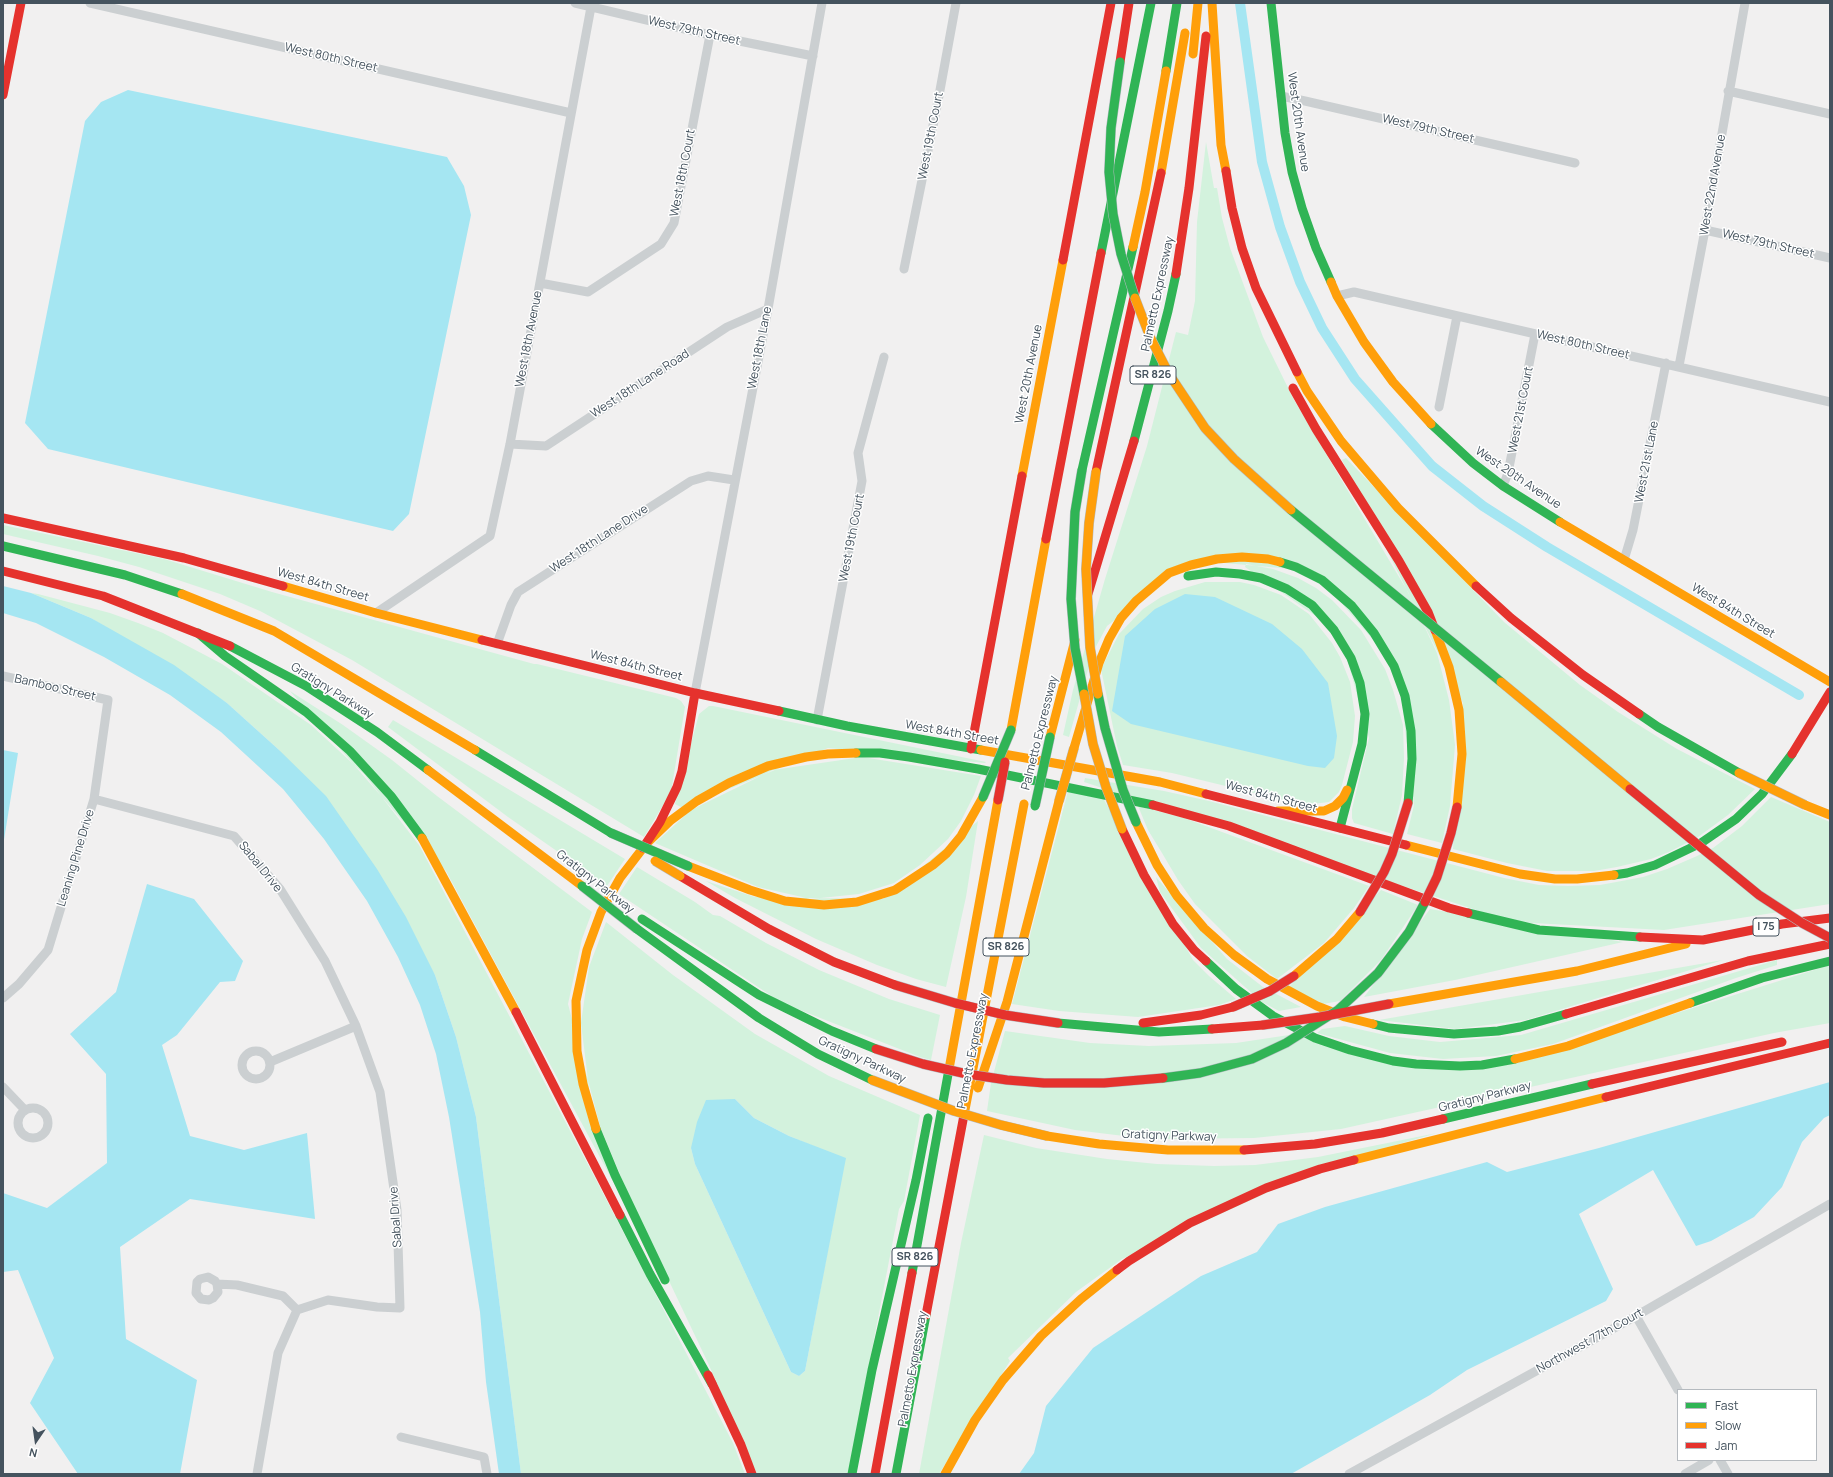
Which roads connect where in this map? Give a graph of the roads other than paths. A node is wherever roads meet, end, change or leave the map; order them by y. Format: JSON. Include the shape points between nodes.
{"nodes":[{"id":1,"x":21,"y":3,"type":"edge"},
{"id":2,"x":90,"y":3,"type":"edge"},
{"id":3,"x":575,"y":3,"type":"edge"},
{"id":4,"x":822,"y":3,"type":"edge"},
{"id":5,"x":956,"y":3,"type":"edge"},
{"id":6,"x":1111,"y":3,"type":"edge"},
{"id":7,"x":1130,"y":3,"type":"edge"},
{"id":8,"x":1151,"y":3,"type":"edge"},
{"id":9,"x":1177,"y":3,"type":"edge"},
{"id":10,"x":1189,"y":3,"type":"edge"},
{"id":11,"x":1198,"y":3,"type":"edge"},
{"id":12,"x":1211,"y":3,"type":"edge"},
{"id":13,"x":1271,"y":3,"type":"edge"},
{"id":14,"x":1745,"y":3,"type":"edge"},
{"id":15,"x":591,"y":7,"type":"junction"},
{"id":16,"x":710,"y":35,"type":"junction"},
{"id":17,"x":813,"y":56,"type":"junction"},
{"id":18,"x":1192,"y":65,"type":"dead end"},
{"id":19,"x":1728,"y":92,"type":"junction"},
{"id":20,"x":3,"y":95,"type":"edge"},
{"id":21,"x":1281,"y":96,"type":"junction"},
{"id":22,"x":571,"y":113,"type":"junction"},
{"id":23,"x":1830,"y":114,"type":"edge"},
{"id":24,"x":1575,"y":163,"type":"dead end"},
{"id":25,"x":1705,"y":230,"type":"junction"},
{"id":26,"x":1830,"y":258,"type":"edge"},
{"id":27,"x":904,"y":269,"type":"dead end"},
{"id":28,"x":540,"y":283,"type":"junction"},
{"id":29,"x":1337,"y":296,"type":"junction"},
{"id":30,"x":768,"y":309,"type":"junction"},
{"id":31,"x":1458,"y":316,"type":"junction"},
{"id":32,"x":1155,"y":323,"type":"dead end"},
{"id":33,"x":1272,"y":324,"type":"junction"},
{"id":34,"x":1535,"y":334,"type":"junction"},
{"id":35,"x":884,"y":357,"type":"dead end"},
{"id":36,"x":1666,"y":363,"type":"junction"},
{"id":37,"x":1679,"y":366,"type":"junction"},
{"id":38,"x":1830,"y":402,"type":"edge"},
{"id":39,"x":1439,"y":407,"type":"dead end"},
{"id":40,"x":510,"y":444,"type":"junction"},
{"id":41,"x":1120,"y":456,"type":"dead end"},
{"id":42,"x":734,"y":480,"type":"junction"},
{"id":43,"x":1503,"y":486,"type":"junction"},
{"id":44,"x":3,"y":518,"type":"edge"},
{"id":45,"x":1098,"y":526,"type":"dead end"},
{"id":46,"x":3,"y":546,"type":"edge"},
{"id":47,"x":1624,"y":560,"type":"junction"},
{"id":48,"x":3,"y":571,"type":"edge"},
{"id":49,"x":1136,"y":601,"type":"junction"},
{"id":50,"x":376,"y":613,"type":"junction"},
{"id":51,"x":198,"y":632,"type":"junction"},
{"id":52,"x":1064,"y":639,"type":"dead end"},
{"id":53,"x":497,"y":644,"type":"junction"},
{"id":54,"x":3,"y":676,"type":"edge"},
{"id":55,"x":1830,"y":682,"type":"edge"},
{"id":56,"x":1830,"y":692,"type":"edge"},
{"id":57,"x":695,"y":693,"type":"junction"},
{"id":58,"x":108,"y":700,"type":"joint"},
{"id":59,"x":817,"y":720,"type":"junction"},
{"id":60,"x":1010,"y":730,"type":"junction"},
{"id":61,"x":971,"y":749,"type":"junction"},
{"id":62,"x":1036,"y":750,"type":"dead end"},
{"id":63,"x":1353,"y":779,"type":"junction"},
{"id":64,"x":94,"y":799,"type":"junction"},
{"id":65,"x":1034,"y":810,"type":"dead end"},
{"id":66,"x":1278,"y":811,"type":"junction"},
{"id":67,"x":1830,"y":815,"type":"edge"},
{"id":68,"x":1340,"y":828,"type":"junction"},
{"id":69,"x":611,"y":833,"type":"junction"},
{"id":70,"x":646,"y":844,"type":"junction"},
{"id":71,"x":1022,"y":865,"type":"dead end"},
{"id":72,"x":582,"y":886,"type":"junction"},
{"id":73,"x":1830,"y":918,"type":"edge"},
{"id":74,"x":1830,"y":938,"type":"edge"},
{"id":75,"x":1703,"y":940,"type":"junction"},
{"id":76,"x":1830,"y":944,"type":"edge"},
{"id":77,"x":1830,"y":961,"type":"edge"},
{"id":78,"x":3,"y":998,"type":"edge"},
{"id":79,"x":356,"y":1026,"type":"junction"},
{"id":80,"x":1110,"y":1029,"type":"junction"},
{"id":81,"x":1789,"y":1040,"type":"dead end"},
{"id":82,"x":954,"y":1041,"type":"junction"},
{"id":83,"x":1830,"y":1043,"type":"edge"},
{"id":84,"x":270,"y":1062,"type":"dead end"},
{"id":85,"x":936,"y":1076,"type":"dead end"},
{"id":86,"x":3,"y":1087,"type":"edge"},
{"id":87,"x":978,"y":1088,"type":"junction"},
{"id":88,"x":934,"y":1090,"type":"dead end"},
{"id":89,"x":25,"y":1110,"type":"dead end"},
{"id":90,"x":1830,"y":1204,"type":"edge"},
{"id":91,"x":217,"y":1284,"type":"dead end"},
{"id":92,"x":297,"y":1310,"type":"junction"},
{"id":93,"x":1636,"y":1316,"type":"junction"},
{"id":94,"x":712,"y":1384,"type":"junction"},
{"id":95,"x":1677,"y":1389,"type":"edge"},
{"id":96,"x":917,"y":1412,"type":"dead end"},
{"id":97,"x":401,"y":1437,"type":"dead end"},
{"id":98,"x":1707,"y":1461,"type":"edge"},
{"id":99,"x":1721,"y":1461,"type":"edge"},
{"id":100,"x":257,"y":1474,"type":"edge"},
{"id":101,"x":487,"y":1474,"type":"edge"},
{"id":102,"x":752,"y":1474,"type":"edge"},
{"id":103,"x":852,"y":1474,"type":"edge"},
{"id":104,"x":875,"y":1474,"type":"edge"},
{"id":105,"x":896,"y":1474,"type":"edge"},
{"id":106,"x":945,"y":1474,"type":"edge"},
{"id":107,"x":1349,"y":1474,"type":"edge"},
{"id":108,"x":1685,"y":1474,"type":"edge"},
{"id":109,"x":1728,"y":1474,"type":"edge"}],
"edges":[{"from":1,"to":20,"type":"main road"},
{"from":2,"to":22,"type":"street","name":"West 80th Street"},
{"from":3,"to":15,"type":"street","name":"West 79th Street"},
{"from":4,"to":17,"type":"street","name":"West 18th Lane"},
{"from":5,"to":27,"type":"street","name":"West 19th Court"},
{"from":6,"to":61,"type":"main road","name":"West 20th Avenue"},
{"from":7,"to":74,"type":"main road","bridge":true,"via":[[1111,128],[1109,172],[1113,214],[1121,254],[1150,337],[1169,374],[1205,428],[1234,460],[1277,498],[1754,890],[1802,923]]},
{"from":8,"to":60,"type":"main road","name":"Palmetto Expressway","number":"SR 826","via":[[1057,475]]},
{"from":9,"to":77,"type":"main road","bridge":true,"via":[[1145,192],[1082,470],[1072,550],[1074,642],[1094,744],[1106,787],[1122,829],[1144,875],[1173,924],[1220,976],[1256,1005],[1292,1027],[1369,1056],[1416,1064],[1460,1066],[1528,1057],[1568,1046],[1749,982]]},
{"from":10,"to":76,"type":"main road","bridge":true,"via":[[1157,194],[1096,472],[1086,569],[1090,647],[1105,728],[1123,790],[1136,822],[1154,859],[1178,896],[1204,928],[1234,955],[1267,979],[1317,1006],[1345,1017],[1417,1032],[1454,1034],[1520,1027],[1748,961]]},
{"from":11,"to":18,"type":"main road"},
{"from":12,"to":33,"type":"main road","via":[[1218,109],[1228,187],[1242,248]]},
{"from":12,"to":65,"type":"main road","name":"Palmetto Expressway","number":"SR 826","bridge":true,"via":[[1189,188],[1165,325],[1140,426],[1089,591],[1050,737]]},
{"from":13,"to":21,"type":"main road","name":"West 20th Avenue"},
{"from":14,"to":19,"type":"street","name":"West 22nd Avenue"},
{"from":15,"to":16,"type":"street","name":"West 79th Street"},
{"from":15,"to":22,"type":"street","name":"West 18th Avenue"},
{"from":16,"to":17,"type":"street","name":"West 79th Street"},
{"from":16,"to":28,"type":"street","name":"West 18th Court","via":[[674,223],[661,244],[588,292]]},
{"from":17,"to":30,"type":"street","name":"West 18th Lane"},
{"from":19,"to":23,"type":"street"},
{"from":19,"to":25,"type":"street","name":"West 22nd Avenue"},
{"from":21,"to":24,"type":"street","name":"West 79th Street"},
{"from":21,"to":29,"type":"main road","name":"West 20th Avenue","via":[[1286,143],[1297,191],[1313,240]]},
{"from":22,"to":28,"type":"street","name":"West 18th Avenue"},
{"from":25,"to":26,"type":"street","name":"West 79th Street"},
{"from":25,"to":37,"type":"street","name":"West 22nd Avenue"},
{"from":28,"to":40,"type":"street","name":"West 18th Avenue"},
{"from":29,"to":31,"type":"street","name":"West 80th Street","via":[[1354,292]]},
{"from":29,"to":43,"type":"main road","name":"West 20th Avenue","via":[[1369,350],[1406,398],[1450,444]]},
{"from":30,"to":40,"type":"street","name":"West 18th Lane Road","via":[[727,327],[546,446]]},
{"from":30,"to":42,"type":"street","name":"West 18th Lane"},
{"from":31,"to":34,"type":"street","name":"West 80th Street"},
{"from":31,"to":39,"type":"street"},
{"from":32,"to":41,"type":"main road"},
{"from":33,"to":67,"type":"main road","bridge":true,"via":[[1307,391],[1341,441],[1398,508],[1458,570],[1511,618],[1583,675],[1658,727],[1739,773]]},
{"from":33,"to":72,"type":"main road","bridge":true,"via":[[1288,376],[1316,429],[1428,612],[1449,667],[1459,710],[1462,754],[1457,807],[1437,878],[1422,909],[1393,954],[1378,973],[1338,1010],[1286,1043],[1252,1059],[1216,1070],[1169,1078],[1104,1083],[1007,1080],[923,1064],[832,1032],[760,995],[642,919]]},
{"from":34,"to":36,"type":"street","name":"West 80th Street"},
{"from":34,"to":43,"type":"street","name":"West 21st Court","via":[[1508,473]]},
{"from":35,"to":59,"type":"street","name":"West 19th Court","via":[[858,454],[862,481]]},
{"from":36,"to":37,"type":"street","name":"West 80th Street"},
{"from":36,"to":47,"type":"street","name":"West 21st Lane","via":[[1634,530]]},
{"from":37,"to":38,"type":"street","name":"West 80th Street"},
{"from":40,"to":50,"type":"street","name":"West 18th Avenue","via":[[490,536]]},
{"from":42,"to":53,"type":"street","name":"West 18th Lane Drive","via":[[708,476],[691,481],[518,592]]},
{"from":42,"to":57,"type":"street","name":"West 18th Lane"},
{"from":43,"to":47,"type":"main road","name":"West 20th Avenue"},
{"from":44,"to":50,"type":"main road","name":"West 84th Street","via":[[184,558]]},
{"from":45,"to":52,"type":"main road"},
{"from":46,"to":69,"type":"main road","name":"Gratigny Parkway","via":[[125,575],[202,601],[274,631]]},
{"from":47,"to":55,"type":"main road","name":"West 84th Street"},
{"from":48,"to":51,"type":"main road","name":"Gratigny Parkway","via":[[103,596]]},
{"from":49,"to":63,"type":"main road","via":[[1176,580],[1195,574],[1216,572],[1261,578],[1287,589],[1312,605],[1334,630],[1351,658],[1360,684],[1365,714],[1362,744]]},
{"from":49,"to":80,"type":"main road","bridge":true,"via":[[1170,573],[1217,558],[1268,559],[1296,567],[1322,580],[1352,606],[1374,633],[1394,666],[1405,696],[1411,731],[1412,759],[1408,804],[1392,854],[1360,912],[1337,939],[1294,976],[1270,991],[1233,1007],[1201,1015]]},
{"from":49,"to":87,"type":"main road","bridge":true,"via":[[1121,618],[1099,663],[1059,801],[1007,1002]]},
{"from":50,"to":53,"type":"main road","name":"West 84th Street"},
{"from":51,"to":72,"type":"main road","name":"Gratigny Parkway","via":[[233,647],[306,686],[377,732]]},
{"from":51,"to":94,"type":"main road","via":[[225,656],[306,712],[350,751],[391,796],[426,843],[497,975],[650,1274]]},
{"from":53,"to":57,"type":"main road","name":"West 84th Street"},
{"from":54,"to":58,"type":"street","name":"Bamboo Street"},
{"from":56,"to":68,"type":"main road","name":"West 84th Street","via":[[1787,763],[1743,812],[1701,843],[1655,865],[1627,873],[1577,879],[1520,874]]},
{"from":57,"to":59,"type":"main road","name":"West 84th Street"},
{"from":57,"to":70,"type":"main road","via":[[686,752],[677,787]]},
{"from":58,"to":64,"type":"street","name":"Leaning Pine Drive"},
{"from":59,"to":61,"type":"main road","name":"West 84th Street"},
{"from":60,"to":69,"type":"main road","bridge":true,"via":[[983,797],[961,836],[947,853],[895,890],[857,902],[824,905],[785,901],[688,866]]},
{"from":60,"to":82,"type":"main road","name":"Palmetto Expressway","number":"SR 826","bridge":true},
{"from":61,"to":66,"type":"main road","name":"West 84th Street","via":[[1160,782]]},
{"from":62,"to":105,"type":"main road","via":[[995,947]]},
{"from":63,"to":66,"type":"main road","via":[[1343,798],[1335,806],[1324,811]]},
{"from":63,"to":68,"type":"main road"},
{"from":64,"to":78,"type":"street","name":"Leaning Pine Drive","via":[[48,950],[19,984]]},
{"from":64,"to":79,"type":"street","name":"Sabal Drive","via":[[234,836],[284,896],[325,961]]},
{"from":66,"to":68,"type":"main road","name":"West 84th Street"},
{"from":69,"to":80,"type":"main road","name":"Gratigny Parkway","bridge":true,"via":[[769,929],[834,962],[895,985],[1006,1015]]},
{"from":70,"to":75,"type":"main road","via":[[696,801],[768,766],[828,754],[880,753],[1065,786],[1183,813],[1230,826],[1442,905],[1500,922],[1539,930]]},
{"from":70,"to":94,"type":"main road","via":[[620,878],[607,901],[587,950],[576,1001],[577,1051],[587,1103],[603,1149]]},
{"from":71,"to":87,"type":"main road","name":"Palmetto Expressway","number":"SR 826"},
{"from":72,"to":81,"type":"main road","name":"Gratigny Parkway","bridge":true,"via":[[764,1021],[818,1054],[872,1080],[954,1111],[1047,1136],[1099,1144],[1168,1150],[1241,1150],[1315,1144],[1397,1130]]},
{"from":73,"to":75,"type":"main road","number":"I 75","via":[[1782,924]]},
{"from":75,"to":80,"type":"main road","name":"Gratigny Parkway","bridge":true,"via":[[1577,971],[1320,1017],[1218,1029],[1160,1032]]},
{"from":79,"to":84,"type":"street"},
{"from":79,"to":92,"type":"street","name":"Sabal Drive","via":[[380,1092],[397,1210],[400,1308],[328,1300]]},
{"from":82,"to":85,"type":"main road"},
{"from":82,"to":104,"type":"main road","name":"Palmetto Expressway","number":"SR 826"},
{"from":83,"to":106,"type":"main road","via":[[1574,1104],[1320,1169],[1266,1188],[1190,1223],[1129,1261],[1081,1299],[1041,1336],[999,1386],[975,1420]]},
{"from":86,"to":89,"type":"street"},
{"from":87,"to":96,"type":"main road","name":"Palmetto Expressway","number":"SR 826"},
{"from":88,"to":103,"type":"main road","via":[[872,1370]]},
{"from":90,"to":93,"type":"street","name":"Northwest 77th Court"},
{"from":91,"to":92,"type":"street","via":[[237,1285],[283,1296]]},
{"from":92,"to":100,"type":"street","via":[[278,1353]]},
{"from":93,"to":95,"type":"street"},
{"from":93,"to":107,"type":"street","name":"Northwest 77th Court"},
{"from":94,"to":102,"type":"main road"},
{"from":97,"to":101,"type":"street","via":[[484,1456]]},
{"from":98,"to":108,"type":"street"},
{"from":99,"to":109,"type":"street"}]}
